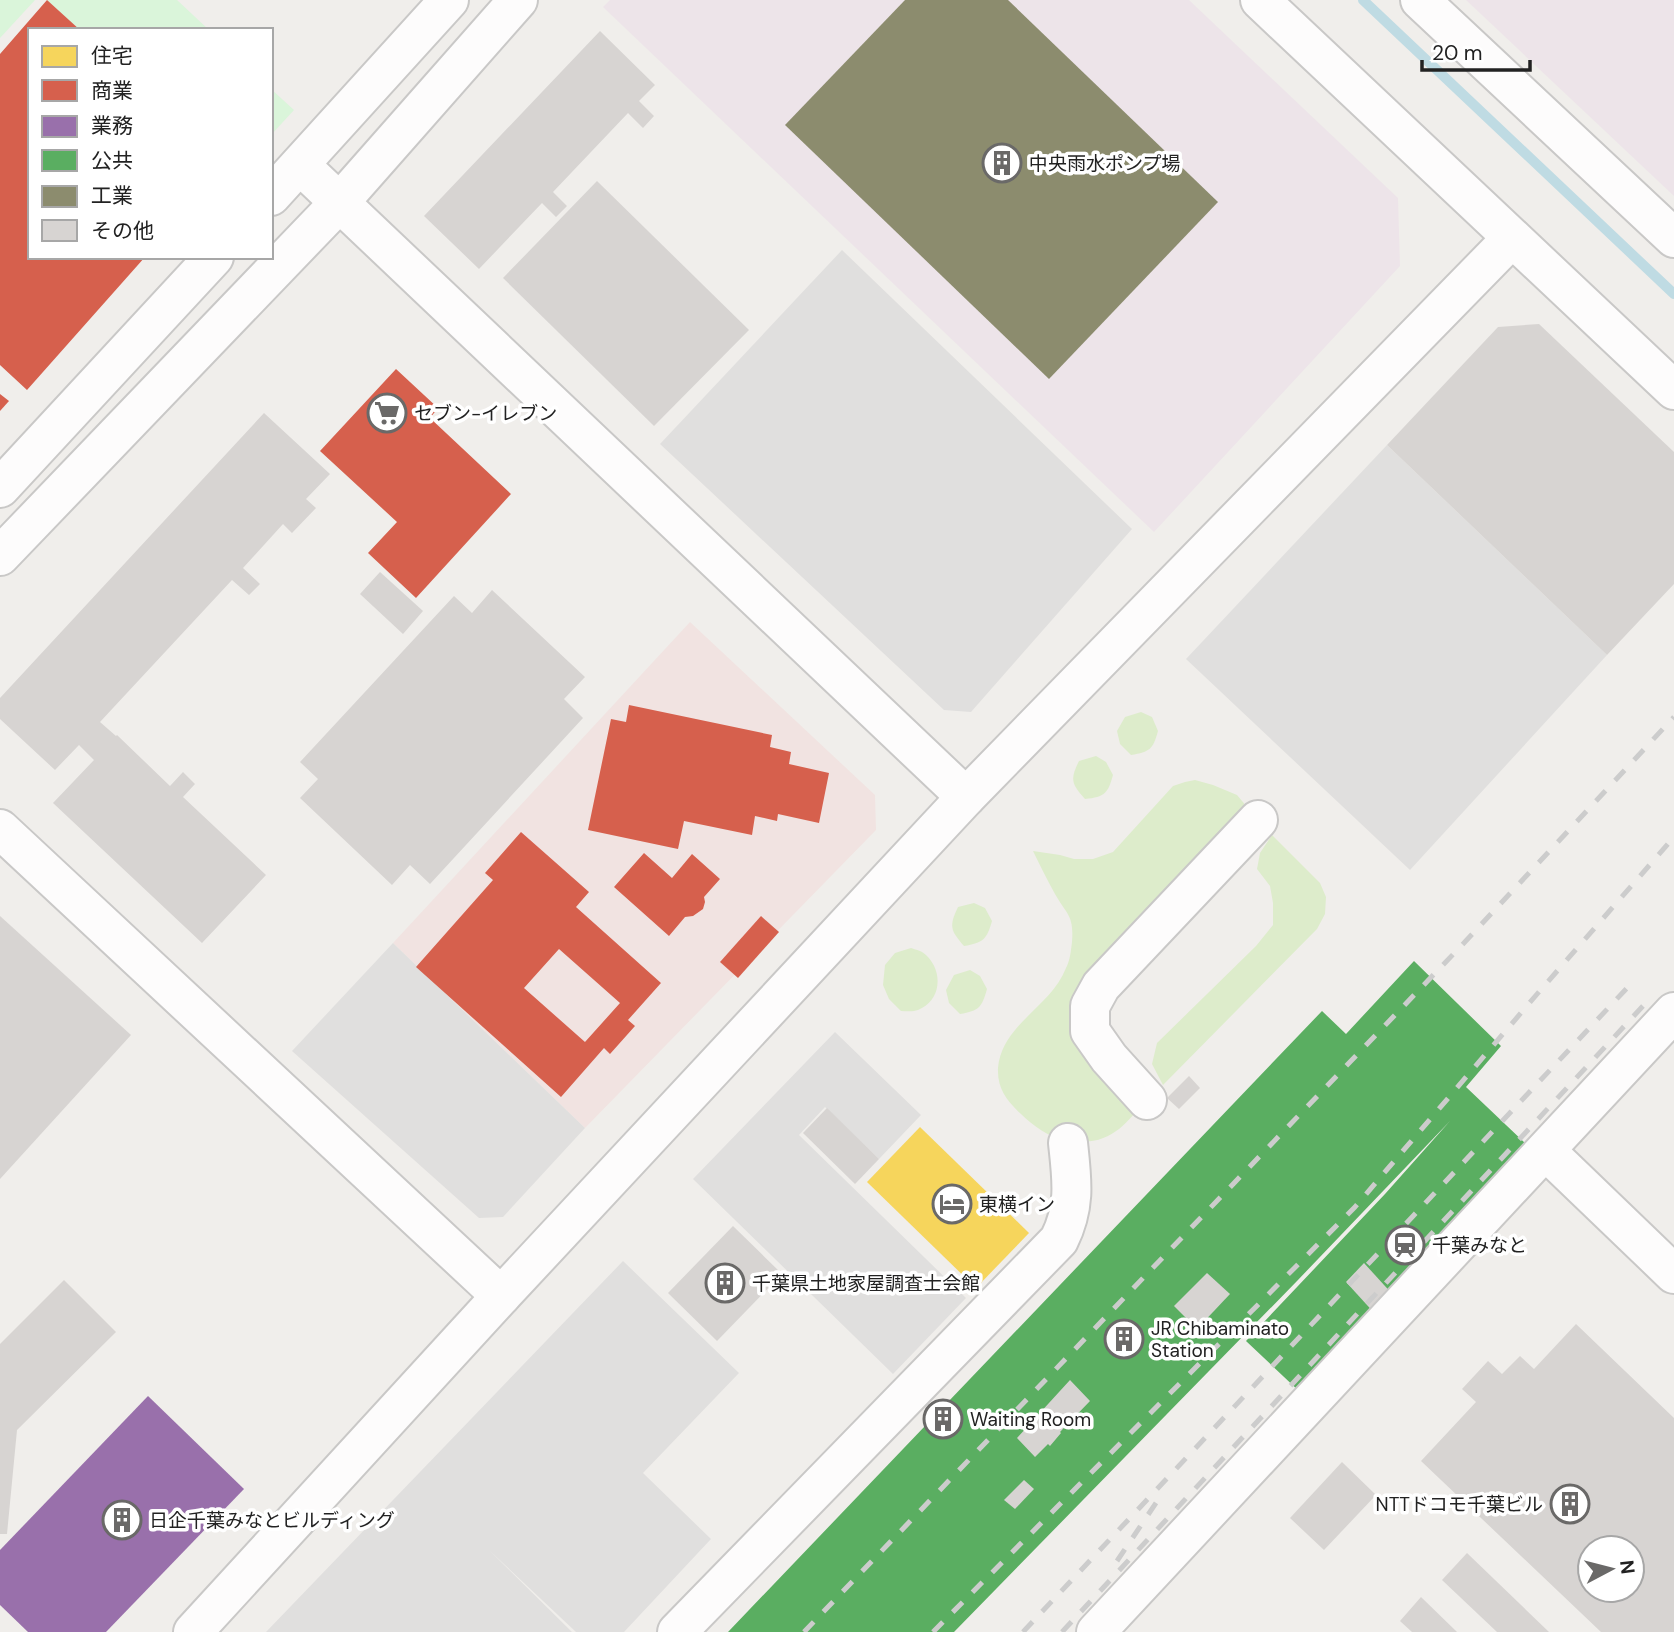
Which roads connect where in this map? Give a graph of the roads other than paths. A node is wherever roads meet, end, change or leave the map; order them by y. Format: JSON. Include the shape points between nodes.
{"nodes":[{"id":1,"x":449,"y":0,"type":"edge"},
{"id":2,"x":518,"y":0,"type":"edge"},
{"id":3,"x":1260,"y":0,"type":"edge"},
{"id":4,"x":1420,"y":0,"type":"edge"},
{"id":5,"x":300,"y":165,"type":"junction"},
{"id":6,"x":273,"y":194,"type":"edge"},
{"id":7,"x":339,"y":203,"type":"junction"},
{"id":8,"x":1512,"y":238,"type":"junction"},
{"id":9,"x":1674,"y":238,"type":"edge"},
{"id":10,"x":212,"y":259,"type":"edge"},
{"id":11,"x":1674,"y":390,"type":"edge"},
{"id":12,"x":0,"y":488,"type":"edge"},
{"id":13,"x":0,"y":556,"type":"edge"},
{"id":14,"x":966,"y":797,"type":"junction"},
{"id":15,"x":1258,"y":820,"type":"dead end"},
{"id":16,"x":0,"y":829,"type":"edge"},
{"id":17,"x":1674,"y":1012,"type":"edge"},
{"id":18,"x":1147,"y":1100,"type":"dead end"},
{"id":19,"x":1068,"y":1143,"type":"dead end"},
{"id":20,"x":1546,"y":1151,"type":"junction"},
{"id":21,"x":1674,"y":1274,"type":"edge"},
{"id":22,"x":501,"y":1296,"type":"junction"},
{"id":23,"x":193,"y":1632,"type":"edge"},
{"id":24,"x":677,"y":1632,"type":"edge"},
{"id":25,"x":1096,"y":1632,"type":"edge"}],
"edges":[{"from":1,"to":5,"type":"street"},
{"from":2,"to":7,"type":"street"},
{"from":3,"to":8,"type":"street"},
{"from":4,"to":9,"type":"street"},
{"from":5,"to":6,"type":"street"},
{"from":5,"to":7,"type":"street"},
{"from":7,"to":13,"type":"street"},
{"from":7,"to":14,"type":"street"},
{"from":8,"to":11,"type":"street"},
{"from":8,"to":14,"type":"street"},
{"from":10,"to":12,"type":"street"},
{"from":14,"to":22,"type":"street"},
{"from":15,"to":18,"type":"street","via":[[1101,986],[1090,1006],[1090,1031]]},
{"from":16,"to":22,"type":"street"},
{"from":17,"to":20,"type":"street"},
{"from":19,"to":24,"type":"street","via":[[1071,1204],[1059,1240]]},
{"from":20,"to":21,"type":"street"},
{"from":20,"to":25,"type":"street"},
{"from":22,"to":23,"type":"street"}]}
